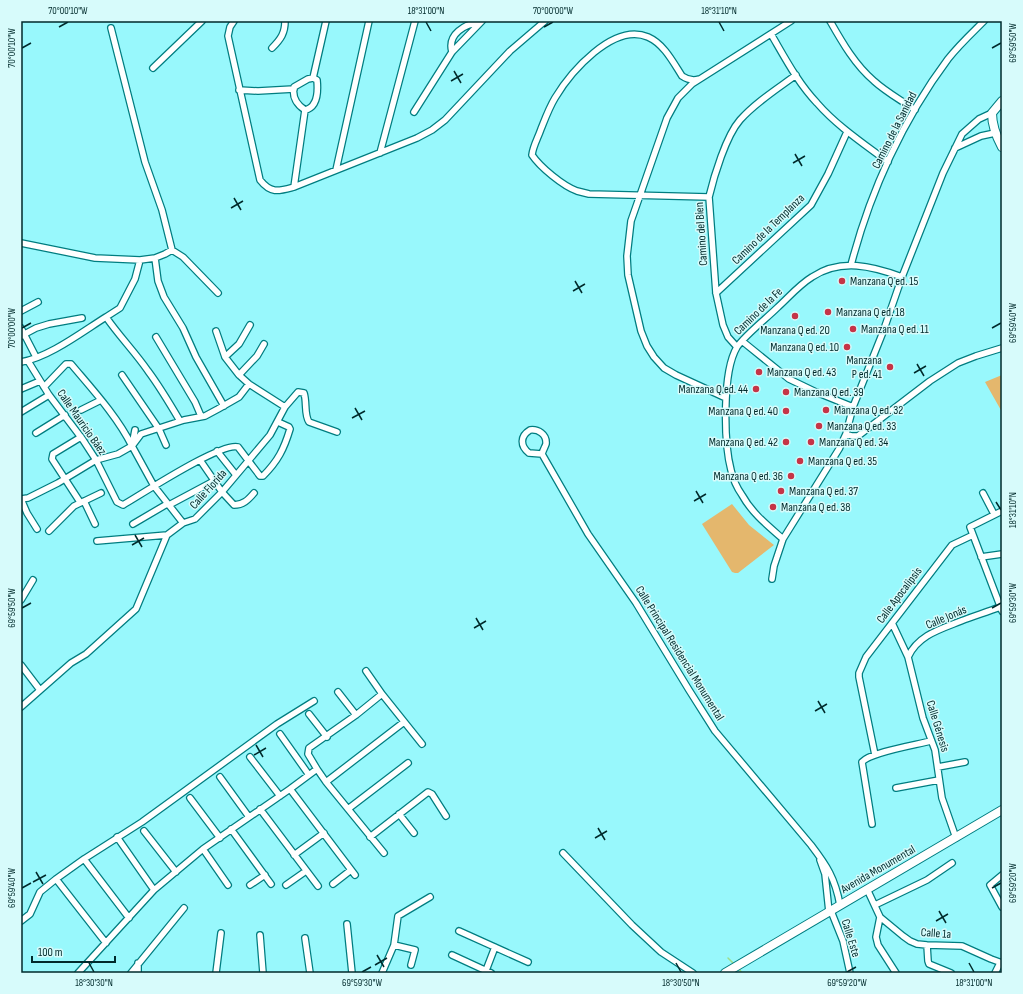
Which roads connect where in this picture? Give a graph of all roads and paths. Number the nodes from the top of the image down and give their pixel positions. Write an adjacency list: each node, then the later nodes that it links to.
1 (202, 21): 16 (street)
2 (234, 21): 21 (street)
3 (285, 21): 14 (street)
4 (326, 21): 19 (street)
5 (369, 21): 33 (street)
6 (415, 21): 31 (street)
7 (544, 21): 31 (street)
8 (791, 21): 13 (street)
9 (830, 21): 24 (street)
10 (984, 21): 24 (street, Camino de la Sanidad)
11 (481, 22): 15 (street); 15 (street)
12 (111, 28): 38 (street)
13 (771, 34): 17 (street); 18 (street)
14 (272, 48)
15 (452, 52): 25 (street)
16 (153, 68)
17 (796, 75): 27 (street); 36 (street, Camino del Bien)
18 (703, 77): 35 (street); 35 (street)
19 (313, 78): 20 (street); 23 (street)
20 (294, 89): 21 (street); 23 (street)
21 (239, 90): 34 (street)
22 (1002, 102): 26 (main road)
23 (305, 110): 34 (street)
24 (915, 110): 32 (street, Camino de la Sanidad)
25 (414, 112)
26 (992, 113): 28 (main road); 30 (street)
27 (847, 132): 32 (street); 44 (street, Camino de la Templanza)
28 (995, 133): 29 (main road); 30 (street)
29 (1002, 147)
30 (955, 148): 42 (street)
31 (380, 153): 33 (street)
32 (888, 162): 41 (street, Camino de la Sanidad)
33 (336, 170): 34 (street)
34 (294, 187)
35 (640, 196): 36 (street); 69 (street)
36 (709, 197): 44 (street, Camino del Bien)
37 (21, 243): 40 (street)
38 (172, 250): 39 (street); 43 (street)
39 (155, 258): 40 (street); 71 (street)
40 (140, 260): 47 (street)
41 (851, 265): 42 (street, Camino de la Fe); 54 (street, Camino de la Fe)
42 (902, 277): 73 (street)
43 (218, 293)
44 (716, 293): 56 (street, Camino del Bien)
45 (38, 302): 46 (street)
46 (21, 310)
47 (106, 317): 58 (street); 78 (street)
48 (82, 318): 52 (street)
49 (250, 325): 59 (street)
50 (21, 328): 52 (street)
51 (216, 330): 59 (street)
52 (23, 336): 58 (street)
53 (156, 337): 77 (street)
54 (742, 341): 56 (street, Camino de la Fe); 73 (street)
55 (264, 344): 63 (street)
56 (737, 347): 69 (street, Camino de la Fe)
57 (1002, 348): 84 (street)
58 (36, 358): 60 (street)
59 (225, 358): 63 (street)
60 (28, 361): 61 (street); 64 (street, Calle Mauricio Báez)
61 (21, 362)
62 (122, 375): 80 (street)
63 (239, 375): 65 (street)
64 (40, 381): 66 (street, Calle Mauricio Báez); 67 (street)
65 (249, 384): 71 (street); 72 (street)
66 (44, 387): 68 (street, Calle Mauricio Báez); 70 (street)
67 (21, 389)
68 (49, 395): 75 (street); 76 (street, Calle Mauricio Báez)
69 (726, 398): 113 (street, Camino de la Fe)
70 (101, 400): 74 (street); 87 (street)
71 (224, 406): 77 (street)
72 (285, 407): 79 (street, Calle Florida); 82 (street, Calle Florida)
73 (854, 407): 84 (street)
74 (81, 410)
75 (21, 412)
76 (65, 415): 83 (street); 85 (street, Calle Mauricio Báez)
77 (201, 416): 78 (street)
78 (180, 421): 80 (street)
79 (278, 422): 92 (street, Calle Florida); 92 (street)
80 (160, 429): 86 (street); 87 (street)
81 (135, 430): 87 (street)
82 (337, 432)
83 (36, 433)
84 (846, 434): 113 (street)
85 (81, 437): 90 (street, Calle Mauricio Báez); 94 (street)
86 (166, 445)
87 (132, 446): 90 (street); 96 (street)
88 (217, 451): 91 (street); 92 (street); 93 (street)
89 (542, 454): 89 (street); 168 (street, Calle Principal Residencial Monumental)
90 (96, 460): 94 (street); 96 (street, Calle Mauricio Báez)
91 (200, 460): 95 (street); 96 (street)
92 (249, 461): 93 (street, Calle Florida)
93 (236, 475): 97 (street, Calle Florida)
94 (64, 479): 101 (street); 102 (street)
95 (214, 480): 97 (street); 103 (street)
96 (154, 486): 103 (street)
97 (222, 492): 99 (street); 106 (street, Calle Florida)
98 (101, 493): 102 (street)
99 (254, 493)
100 (983, 493): 105 (street)
101 (21, 499): 109 (street)
102 (82, 502): 107 (street); 110 (street)
103 (168, 504): 106 (street); 108 (street)
104 (1002, 511): 105 (street)
105 (994, 514): 112 (street)
106 (183, 523): 111 (street, Calle Florida)
107 (95, 524)
108 (133, 524)
109 (37, 529)
110 (49, 531)
111 (167, 535): 114 (street); 125 (street)
112 (974, 535): 116 (street); 121 (street, Calle Apocalipsis)
113 (783, 539): 117 (street)
114 (97, 541)
115 (1002, 554): 116 (street)
116 (981, 557): 120 (street)
117 (772, 579)
118 (33, 580): 119 (street)
119 (21, 600)
120 (1001, 609): 122 (street, Calle Jonás)
121 (892, 623): 122 (street, Calle Génesis); 137 (street, Calle Apocalipsis)
122 (908, 657): 135 (street, Calle Génesis)
123 (21, 665): 125 (street)
124 (366, 671): 127 (street)
125 (40, 690): 129 (street)
126 (338, 692): 131 (street)
127 (382, 694): 131 (street); 132 (street)
128 (314, 701): 162 (street)
129 (21, 707)
130 (309, 714): 134 (street)
131 (356, 716): 134 (street)
132 (404, 722): 136 (street); 146 (street)
133 (280, 734): 143 (street)
134 (327, 737): 142 (street)
135 (931, 741): 137 (street); 141 (street, Calle Génesis)
136 (422, 744)
137 (875, 755): 157 (street)
138 (250, 756): 149 (street)
139 (408, 762): 152 (street)
140 (965, 762): 141 (street)
141 (938, 767): 145 (street, Calle Génesis)
142 (316, 769): 143 (street); 146 (street)
143 (309, 775): 148 (street)
144 (220, 777): 156 (street)
145 (939, 780): 147 (street); 165 (street, Calle Génesis)
146 (326, 782): 152 (street)
147 (896, 788)
148 (290, 789): 149 (street); 160 (street)
149 (280, 796): 151 (street)
150 (190, 798): 164 (street)
151 (260, 809): 156 (street); 170 (street)
152 (348, 809): 163 (street)
153 (1002, 810): 165 (main road, Avenida Monumental)
154 (399, 814): 155 (street); 161 (street); 163 (street)
155 (446, 816)
156 (249, 817): 158 (street)
157 (872, 824)
158 (231, 829): 164 (street); 175 (street)
159 (144, 831): 174 (street)
160 (324, 833): 170 (street); 179 (street)
161 (414, 833)
162 (118, 837): 171 (street); 187 (street)
163 (370, 837): 169 (street)
164 (220, 838): 166 (street)
165 (956, 838): 186 (main road, Avenida Monumental)
166 (203, 849): 174 (street); 180 (street)
167 (563, 852): 221 (street)
168 (817, 852): 184 (street, Calle Principal Residencial Monumental); 185 (street, Calle Principal Residencial Monumental)
169 (384, 853)
170 (294, 855): 173 (street)
171 (84, 859): 177 (street); 195 (street)
172 (952, 863): 189 (street)
173 (306, 871): 182 (street); 183 (street)
174 (176, 872): 187 (street)
175 (265, 875): 178 (street); 181 (street)
176 (1002, 875): 191 (street)
177 (56, 879): 196 (street); 202 (street)
178 (271, 884)
179 (333, 884)
180 (228, 885)
181 (250, 885)
182 (286, 885)
183 (318, 886)
184 (836, 886): 185 (street); 190 (street, Calle Principal Residencial Monumental)
185 (827, 887): 193 (street, Calle Principal Residencial Monumental)
186 (867, 889): 189 (street, Calle 1a); 190 (main road, Avenida Monumental)
187 (154, 890): 195 (street)
188 (430, 897): 203 (street)
189 (875, 904): 194 (street, Calle 1a)
190 (840, 905): 193 (main road, Avenida Monumental)
191 (1002, 907)
192 (184, 908): 208 (street)
193 (830, 912): 212 (street, Calle Este); 222 (main road, Avenida Monumental)
194 (880, 917): 204 (street, Calle 1a); 223 (street)
195 (129, 918): 202 (street)
196 (21, 920)
197 (347, 924): 219 (street)
198 (459, 931): 205 (street)
199 (221, 933): 216 (street)
200 (260, 935): 217 (street)
201 (305, 938): 218 (street)
202 (106, 943): 213 (street)
203 (394, 945): 210 (street); 220 (street)
204 (927, 945): 209 (street, Calle 1a); 224 (street)
205 (495, 947): 207 (street); 211 (street)
206 (452, 955): 211 (street)
207 (528, 962)
208 (138, 963): 214 (street); 215 (street)
209 (1001, 963): 225 (street)
210 (411, 965)
211 (488, 972)
212 (850, 972)
213 (78, 973)
214 (131, 973)
215 (138, 973)
216 (216, 973)
217 (262, 973)
218 (310, 973)
219 (352, 973)
220 (382, 973)
221 (693, 973)
222 (725, 973)
223 (896, 973)
224 (951, 973)
225 (995, 973)

